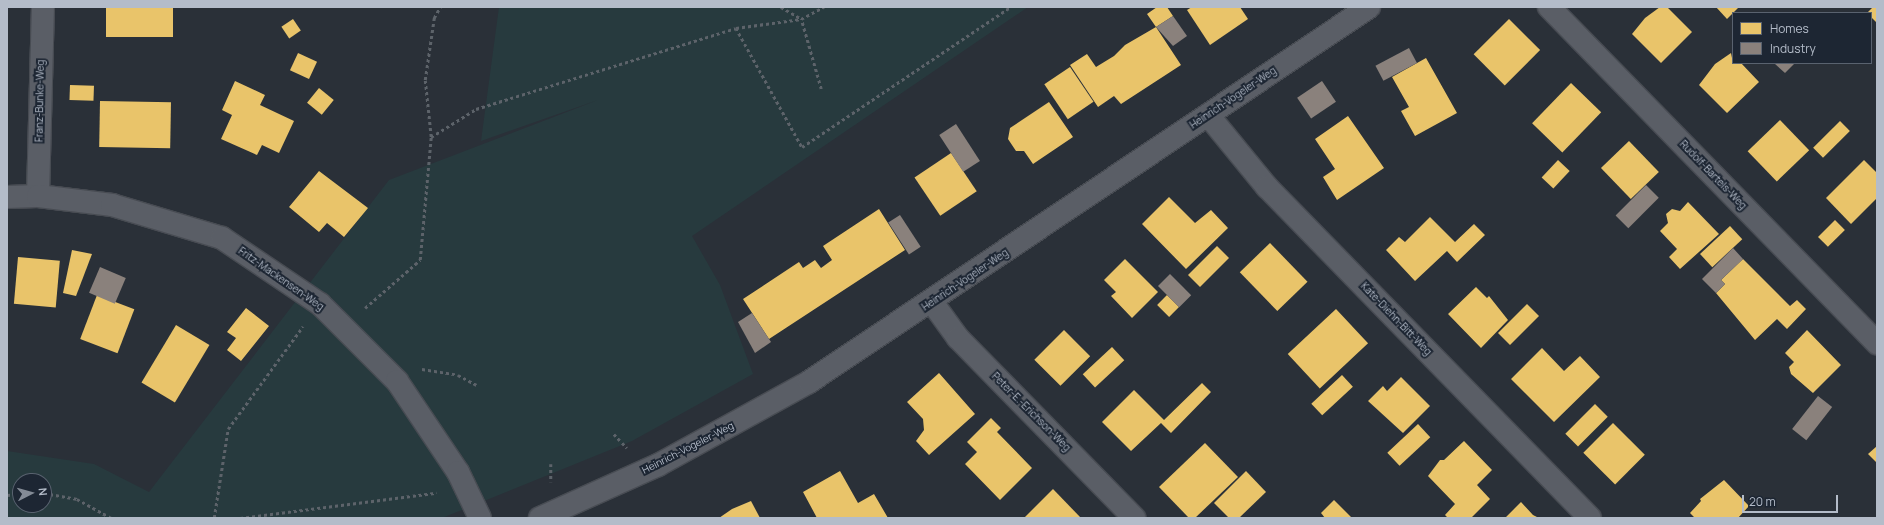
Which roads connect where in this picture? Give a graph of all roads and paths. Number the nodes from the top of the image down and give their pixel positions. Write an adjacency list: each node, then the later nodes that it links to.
1 (43, 7): 17 (street, Franz-Bunke-Weg)
2 (440, 7): 16 (path)
3 (472, 7): 4 (path)
4 (492, 7)
5 (601, 7): 6 (path)
6 (625, 7)
7 (781, 7): 12 (path)
8 (824, 7): 12 (path)
9 (1010, 7): 13 (path)
10 (1369, 7): 15 (street, Heinrich-Vogeler-Weg)
11 (1549, 7): 22 (street, Rudolf-Bartels-Weg)
12 (801, 19): 13 (path); 14 (path)
13 (736, 28): 16 (path)
14 (821, 89)
15 (1208, 115): 19 (street, Heinrich-Vogeler-Weg); 37 (street, Kate-Diehn-Bitt-Weg)
16 (430, 137): 21 (path)
17 (38, 196): 18 (street, Fritz-Mackensen-Weg); 20 (street, Fritz-Mackensen-Weg)
18 (7, 197)
19 (932, 302): 35 (street, Heinrich-Vogeler-Weg); 36 (street, Peter-E.-Erichson-Weg)
20 (320, 304): 21 (street, Fritz-Mackensen-Weg); 32 (path)
21 (343, 327): 34 (street, Fritz-Mackensen-Weg)
22 (1877, 343)
23 (414, 370): 24 (path)
24 (477, 385)
25 (614, 434): 26 (path)
26 (627, 449)
27 (551, 464): 28 (path)
28 (551, 482)
29 (441, 492): 33 (path)
30 (52, 494): 31 (path)
31 (111, 518)
32 (214, 518)
33 (240, 518)
34 (480, 518)
35 (540, 518)
36 (1134, 518)
37 (1590, 518)

